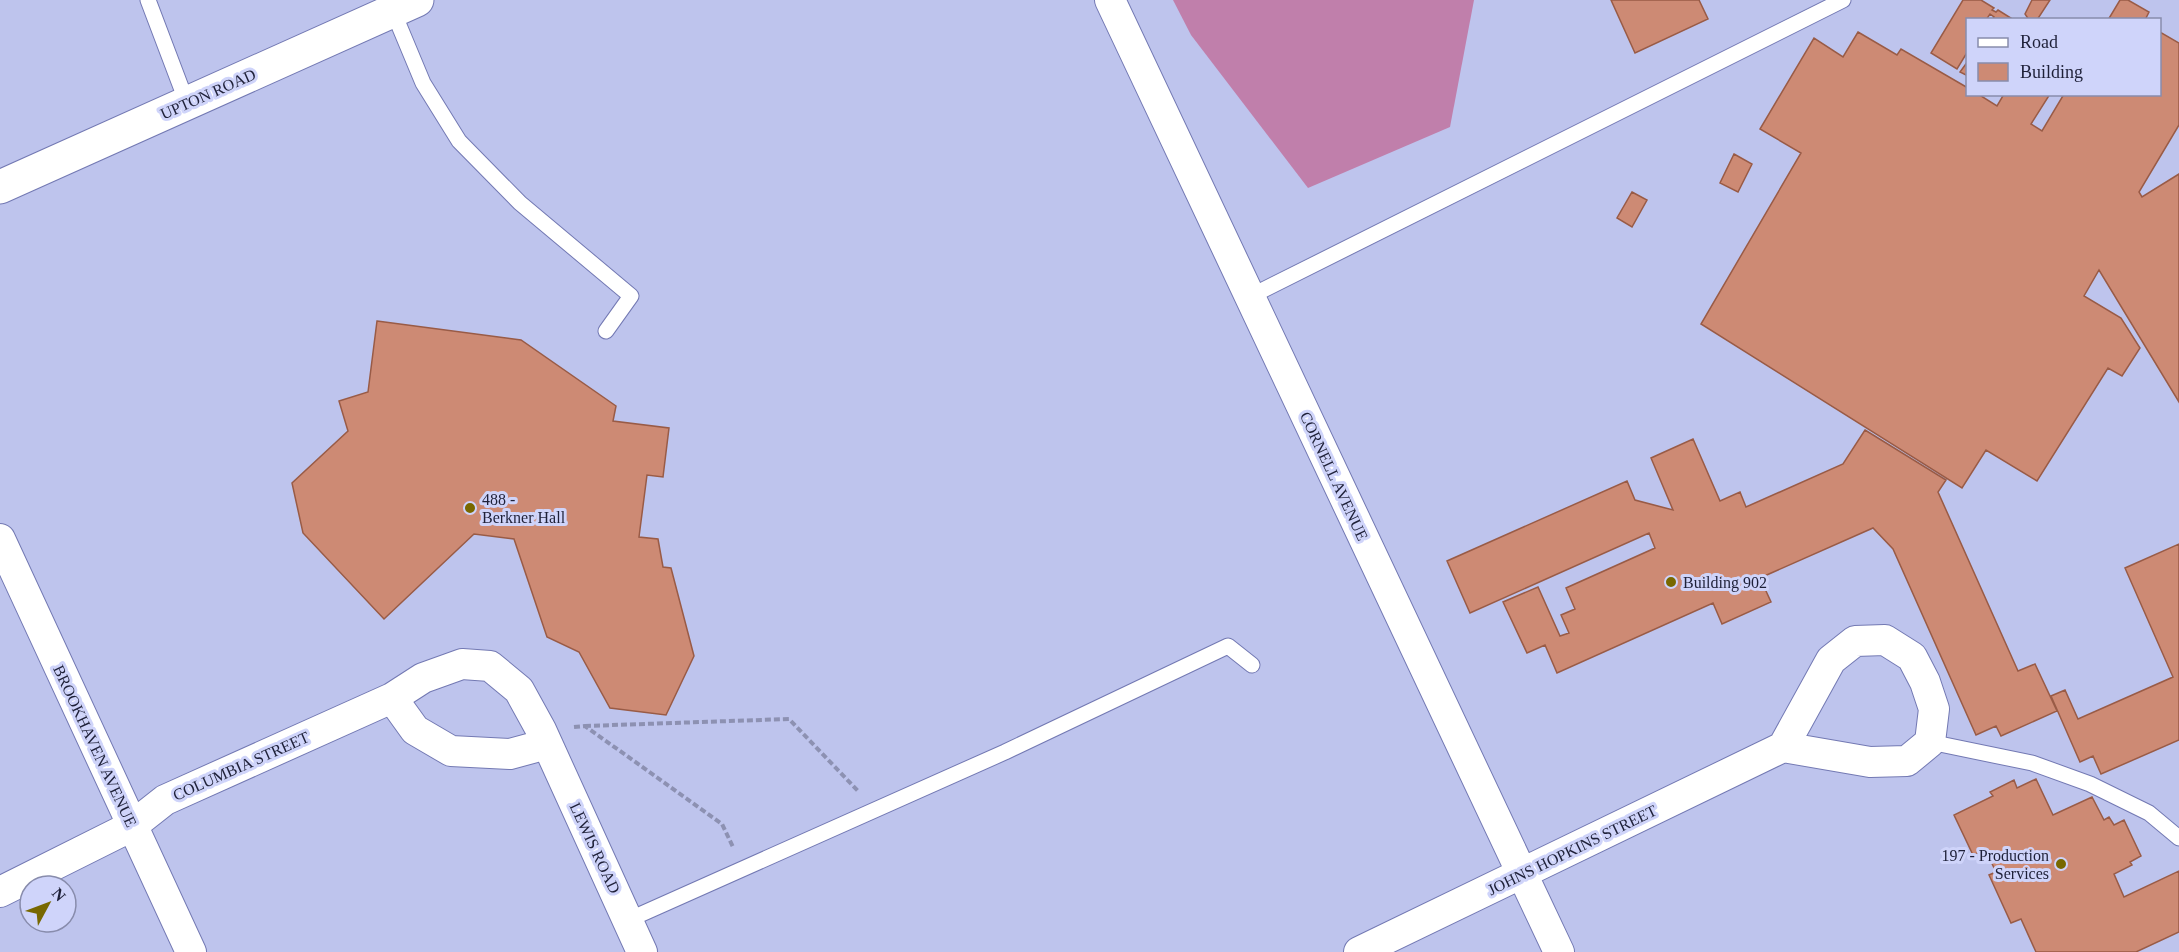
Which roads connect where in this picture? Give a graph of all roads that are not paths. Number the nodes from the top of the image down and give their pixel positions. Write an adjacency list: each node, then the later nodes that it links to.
1 (148, 0): 5 (lane)
2 (1110, 0): 7 (street, CORNELL AVENUE)
3 (1843, 0): 7 (lane)
4 (405, 6): 5 (street, UPTON ROAD); 8 (lane)
5 (187, 103): 6 (street, UPTON ROAD)
6 (0, 187)
7 (1249, 297): 18 (street, CORNELL AVENUE)
8 (606, 331)
9 (0, 539): 16 (street, BROOKHAVEN AVENUE)
10 (1252, 665): 20 (lane)
11 (490, 666): 12 (street, COLUMBIA STREET); 13 (street, LEWIS ROAD)
12 (392, 698): 13 (street); 16 (street, COLUMBIA STREET)
13 (544, 737): 20 (street, LEWIS ROAD)
14 (1930, 742): 15 (street); 15 (street); 17 (lane)
15 (1783, 747): 18 (street, JOHNS HOPKINS STREET)
16 (132, 826): 19 (street, COLUMBIA STREET); 21 (street, BROOKHAVEN AVENUE)
17 (2179, 838)
18 (1522, 874): 23 (street, JOHNS HOPKINS STREET); 24 (street, CORNELL AVENUE)
19 (0, 892)
20 (628, 920): 22 (street, LEWIS ROAD)
21 (191, 952)
22 (642, 952)
23 (1359, 952)
24 (1560, 952)

